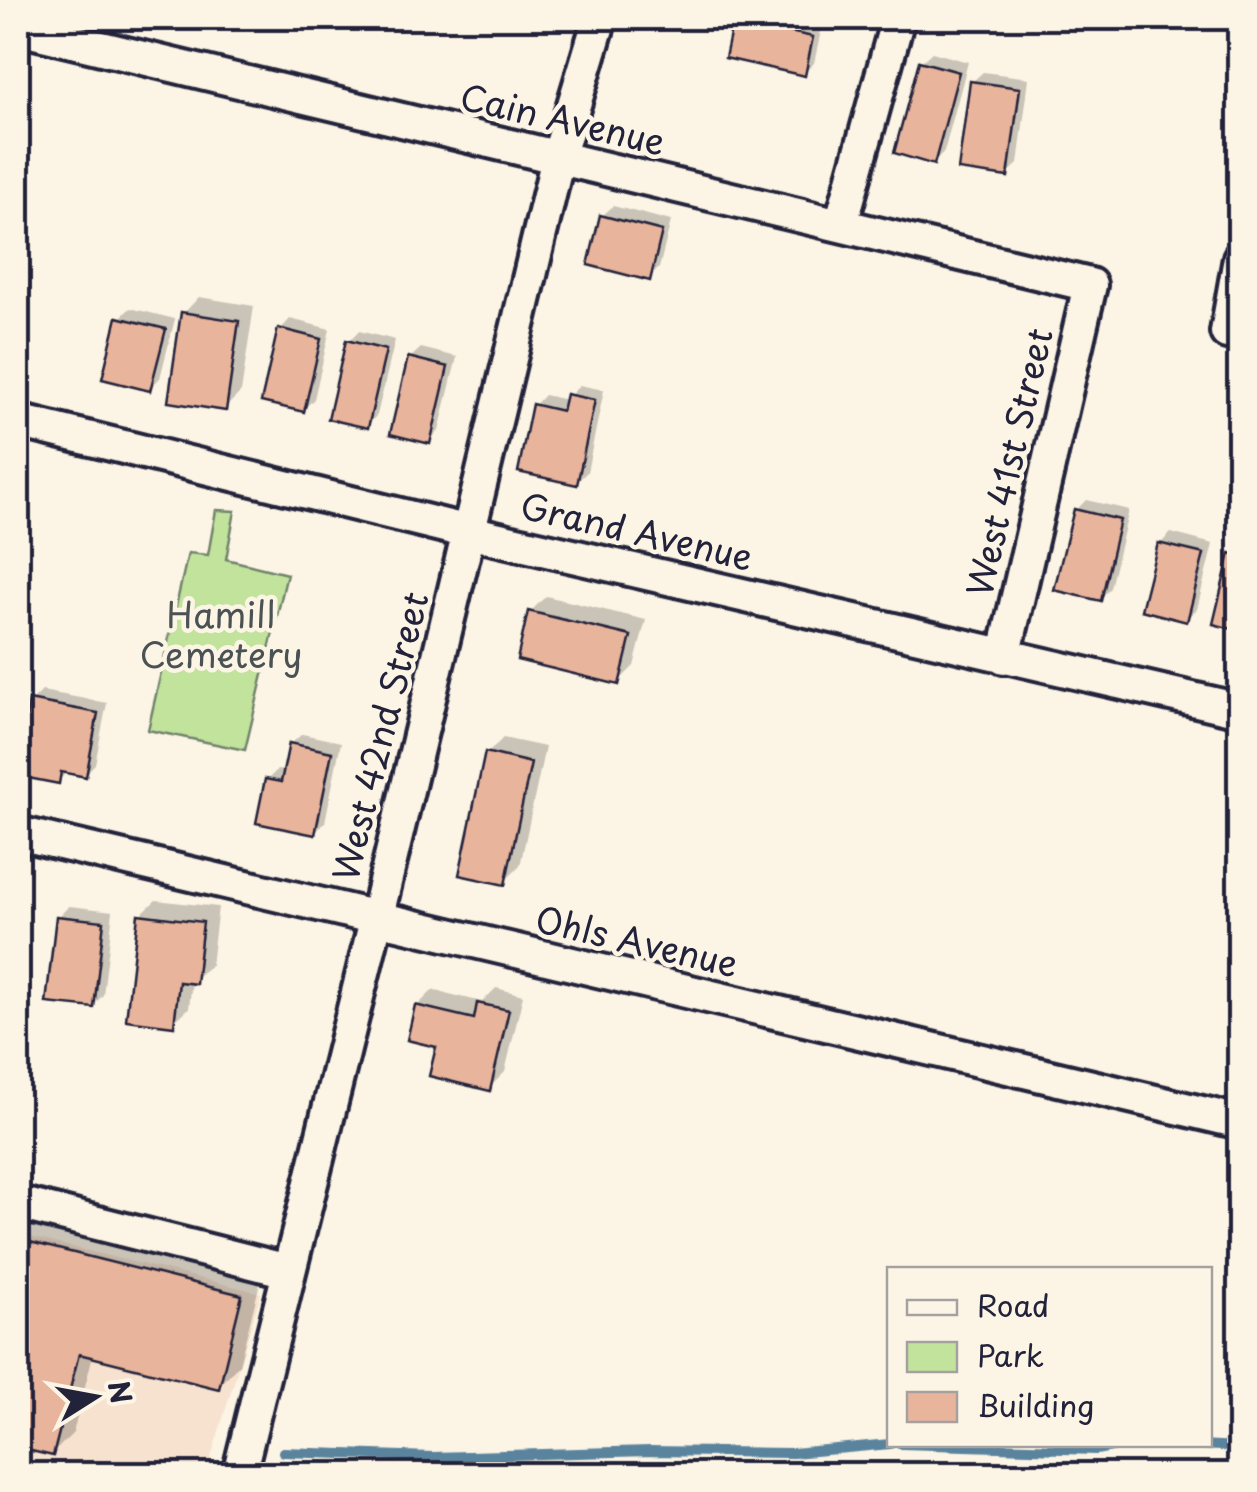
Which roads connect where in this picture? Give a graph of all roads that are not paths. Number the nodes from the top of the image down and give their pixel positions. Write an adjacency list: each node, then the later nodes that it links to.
1 (600, 18): 4 (street, West 42nd Street)
2 (898, 18): 5 (street)
3 (18, 28): 4 (street, Cain Avenue)
4 (558, 158): 5 (street, Cain Avenue); 10 (street, West 42nd Street)
5 (841, 224): 7 (street, Cain Avenue)
6 (1240, 258): 8 (street)
7 (1090, 285): 11 (street, West 41st Street)
8 (1227, 332)
9 (18, 421): 10 (street, Grand Avenue)
10 (470, 532): 11 (street, Grand Avenue); 14 (street, West 42nd Street)
11 (1004, 656): 12 (street, Grand Avenue)
12 (1240, 710)
13 (18, 833): 14 (street, Ohls Avenue)
14 (376, 920): 15 (street, Ohls Avenue); 17 (street, West 42nd Street)
15 (1240, 1122)
16 (18, 1204): 17 (street)
17 (288, 1272): 18 (street, West 42nd Street)
18 (239, 1474)

